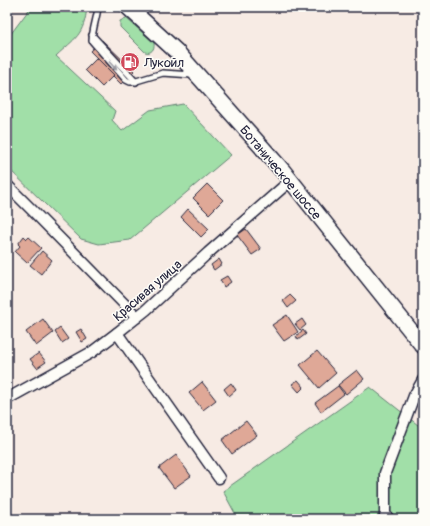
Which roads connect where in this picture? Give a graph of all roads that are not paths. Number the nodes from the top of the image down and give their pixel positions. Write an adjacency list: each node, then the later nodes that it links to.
1 (98, 7): 3 (lane, one-way to 3)
2 (128, 7): 3 (street, Ботаническое шоссе)
3 (198, 75): 4 (street, Ботаническое шоссе)
4 (290, 181): 6 (street, Красивая улица); 8 (street, Ботаническое шоссе)
5 (7, 186): 6 (street)
6 (137, 317): 7 (street, Красивая улица)
7 (117, 333): 10 (street, Красивая улица); 11 (street)
8 (423, 346)
9 (423, 380): 12 (street)
10 (7, 399)
11 (219, 478)
12 (388, 519)

